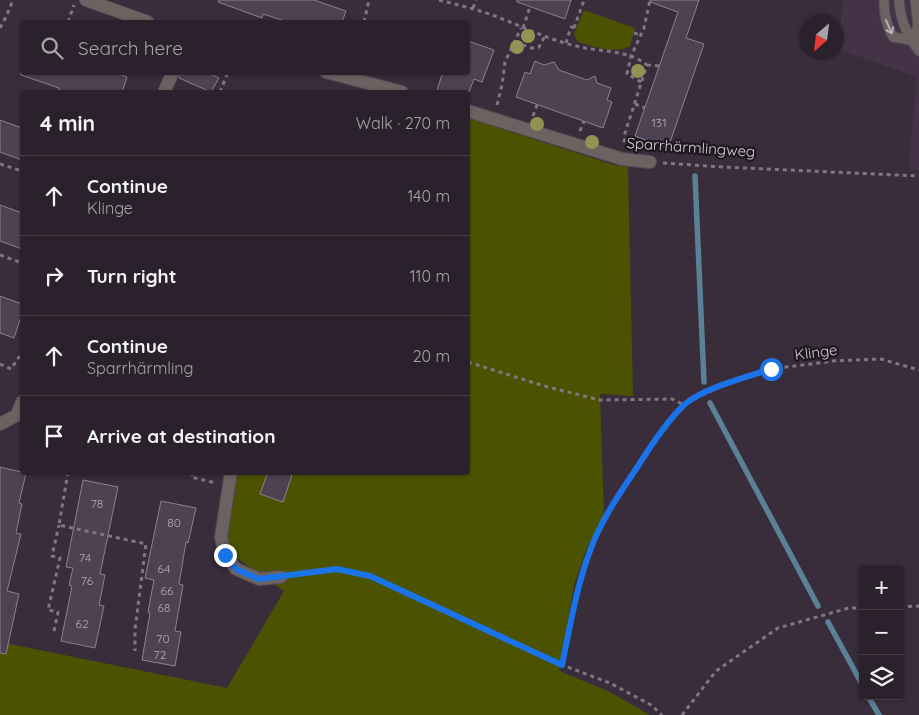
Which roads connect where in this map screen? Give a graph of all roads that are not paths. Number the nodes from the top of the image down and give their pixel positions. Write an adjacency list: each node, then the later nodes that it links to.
1 (86, 0): 5 (street)
2 (884, 0): 6 (lane, one-way to 6)
3 (899, 0): 6 (lane)
4 (915, 0): 6 (lane)
5 (142, 20)
6 (915, 40): 7 (lane)
7 (919, 51)
8 (172, 75): 10 (street)
9 (335, 75): 11 (street)
10 (165, 90)
11 (382, 90)
12 (470, 112): 13 (street, Sparrhärmlingweg)
13 (650, 162)
14 (20, 416): 15 (street)
15 (0, 424)
16 (230, 475): 17 (street)
17 (281, 577)

